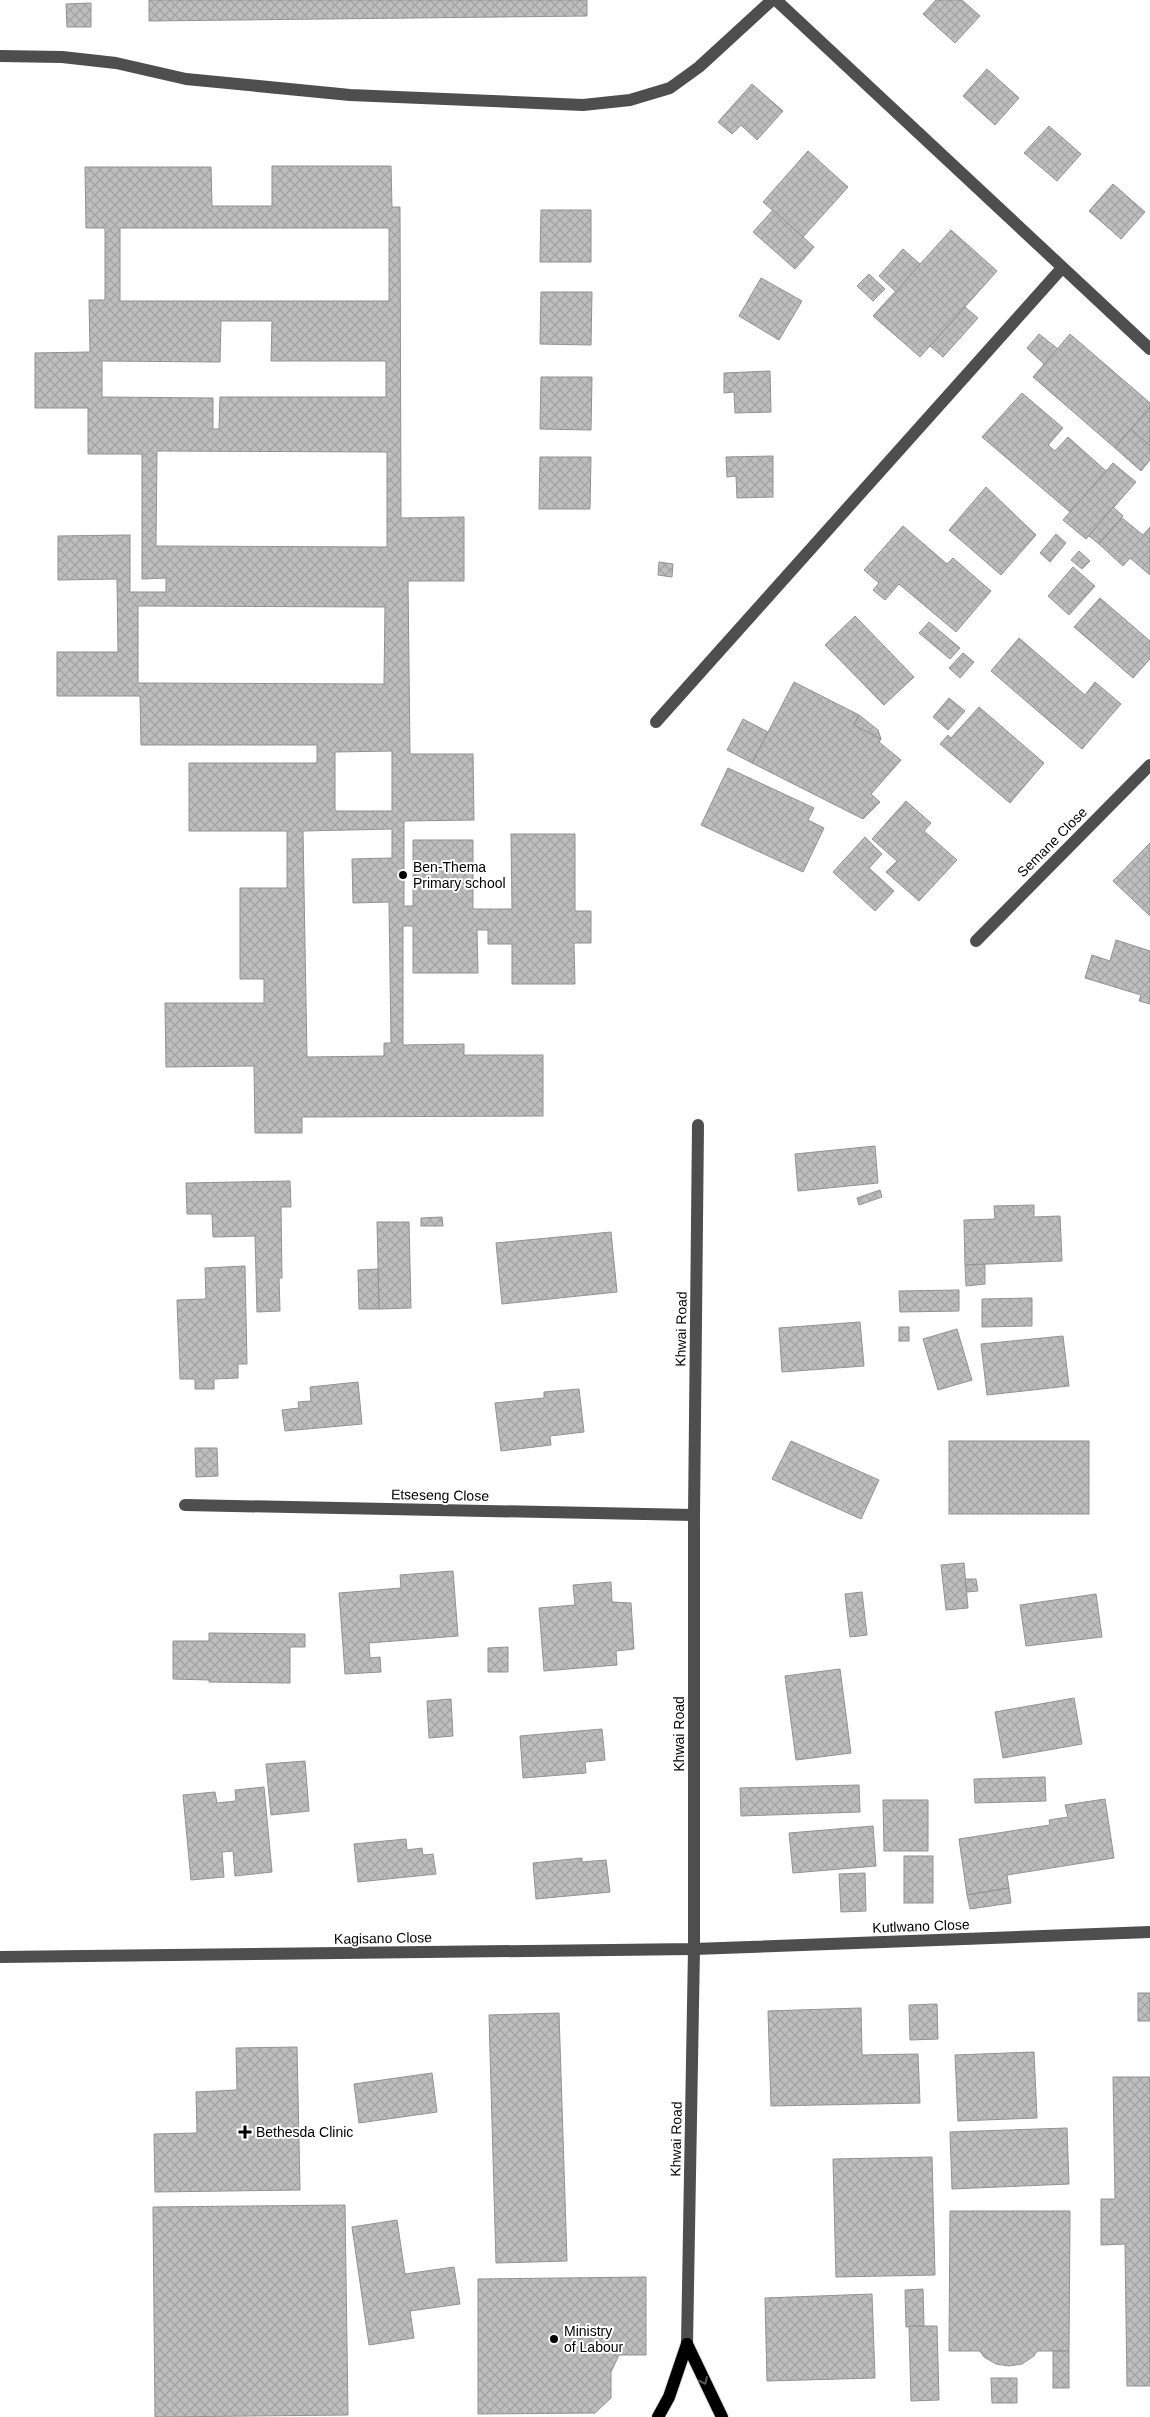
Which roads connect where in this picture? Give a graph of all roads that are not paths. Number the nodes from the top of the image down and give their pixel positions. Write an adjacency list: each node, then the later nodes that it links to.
1 (772, 0): 3 (street)
2 (776, 0): 4 (street)
3 (0, 56)
4 (1062, 268): 5 (street); 6 (street)
5 (1150, 349)
6 (656, 722)
7 (1150, 765): 8 (street, Semane Close)
8 (976, 941)
9 (698, 1125): 11 (street, Khwai Road)
10 (184, 1505): 11 (street, Etseseng Close)
11 (694, 1515): 13 (street, Khwai Road)
12 (1150, 1932): 13 (street, Kutlwano Close)
13 (694, 1949): 14 (street, Kagisano Close); 15 (street, Khwai Road)
14 (0, 1957)
15 (687, 2344): 16 (main road); 17 (main road, one-way to 17)
16 (658, 2417)
17 (722, 2417)

